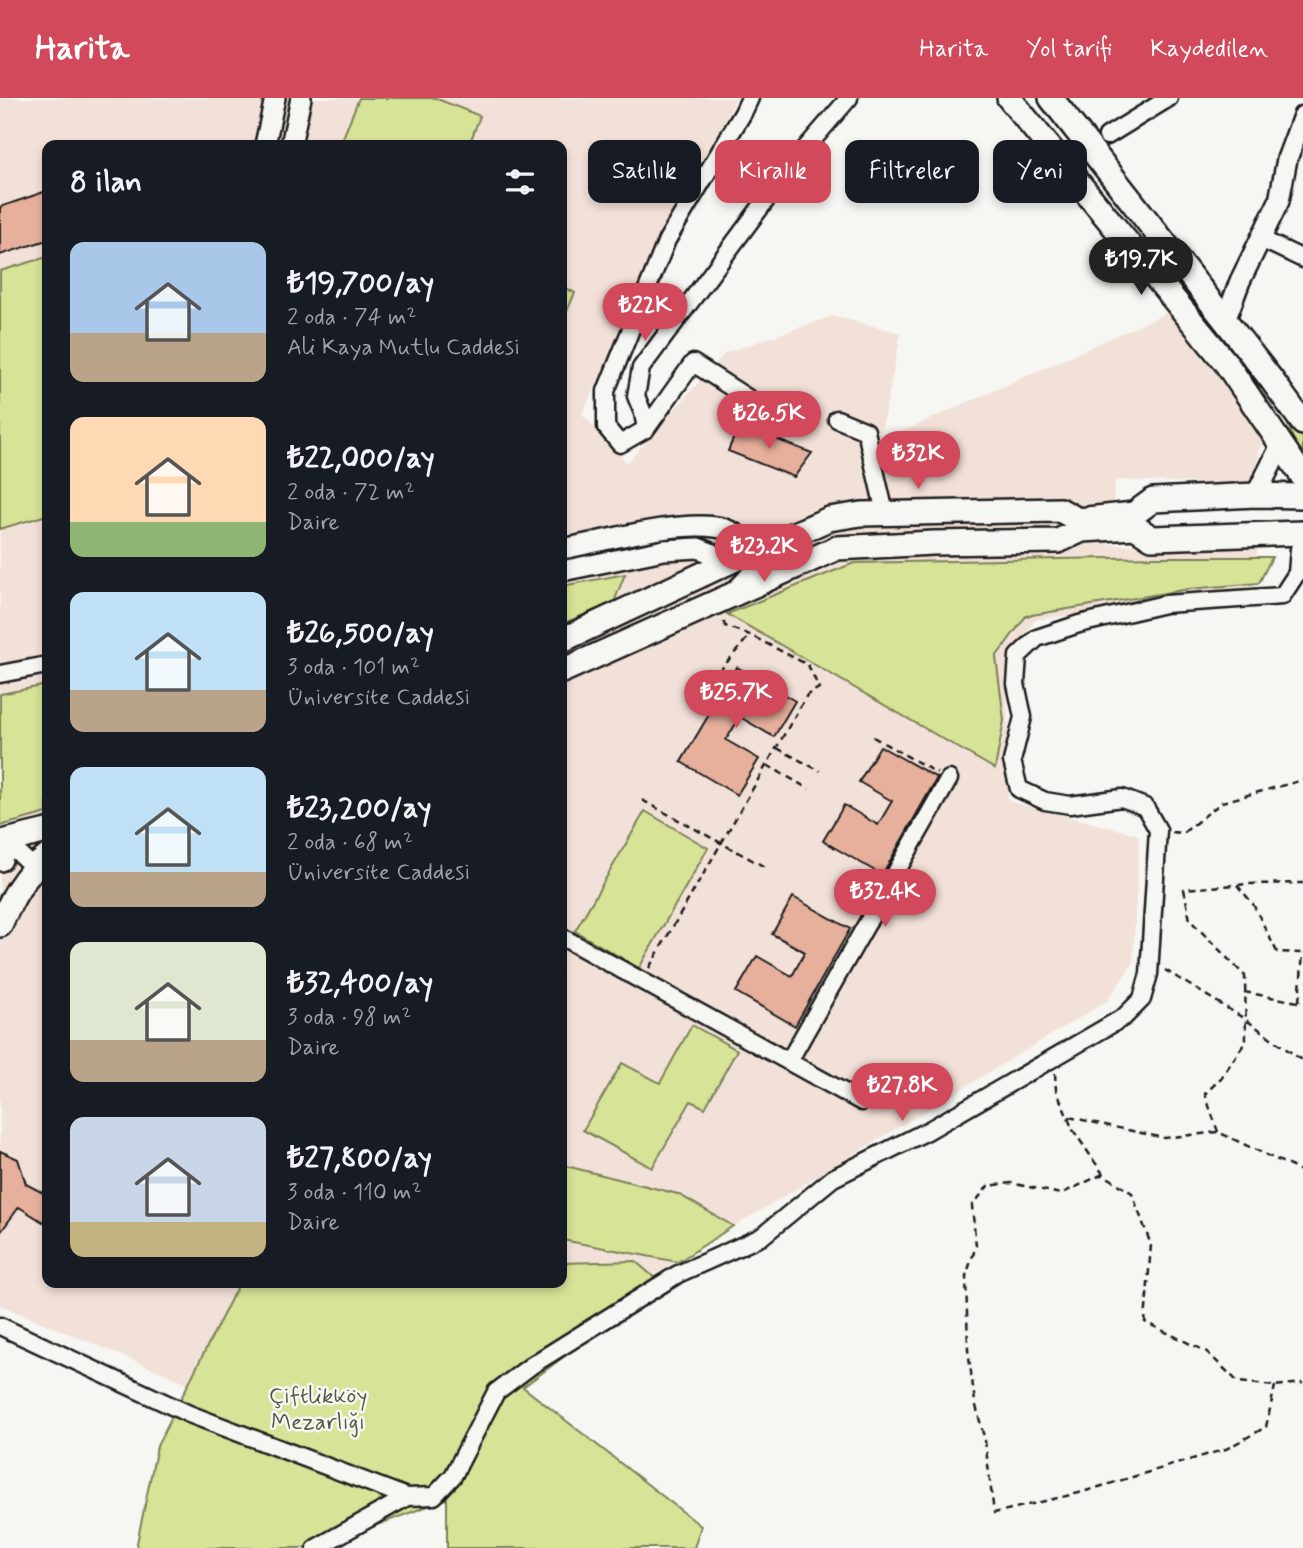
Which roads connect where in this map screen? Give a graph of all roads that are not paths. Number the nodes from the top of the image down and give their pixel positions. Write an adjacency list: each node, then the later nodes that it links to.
1 (275, 98): 10 (street)
2 (301, 98): 11 (street)
3 (750, 98): 20 (street)
4 (849, 98): 20 (street)
5 (1009, 98): 21 (main road)
6 (1051, 98): 15 (main road)
7 (1169, 98): 9 (street)
8 (1303, 116): 12 (street)
9 (1107, 136)
10 (266, 140)
11 (292, 140)
12 (1261, 240): 13 (street); 14 (street)
13 (1303, 259)
14 (1240, 281): 15 (street); 16 (street)
15 (1207, 298): 16 (main road)
16 (1225, 321): 19 (main road)
17 (754, 402): 20 (street)
18 (837, 419): 25 (street)
19 (1303, 423)
20 (646, 429)
21 (1281, 445): 22 (main road); 23 (street)
22 (1303, 477)
23 (1256, 495): 24 (main road); 25 (main road)
24 (1303, 498): 26 (main road)
25 (885, 513): 30 (main road)
26 (1303, 516)
27 (1303, 533): 33 (main road)
28 (1303, 545): 34 (street)
29 (567, 548): 30 (street)
30 (755, 560): 31 (main road); 33 (street); 35 (street)
31 (731, 561): 32 (street); 36 (main road)
32 (567, 570)
33 (783, 571): 35 (main road)
34 (1300, 578): 49 (street)
35 (722, 599): 38 (main road)
36 (567, 638)
37 (42, 666): 39 (street)
38 (567, 673)
39 (0, 674)
40 (949, 779): 46 (street)
41 (42, 833): 42 (main road)
42 (2, 847): 43 (street)
43 (40, 862): 44 (main road)
44 (0, 925)
45 (567, 940): 46 (street)
46 (789, 1061): 47 (street)
47 (862, 1101)
48 (0, 1326): 49 (street)
49 (407, 1497): 50 (street)
50 (316, 1548)

